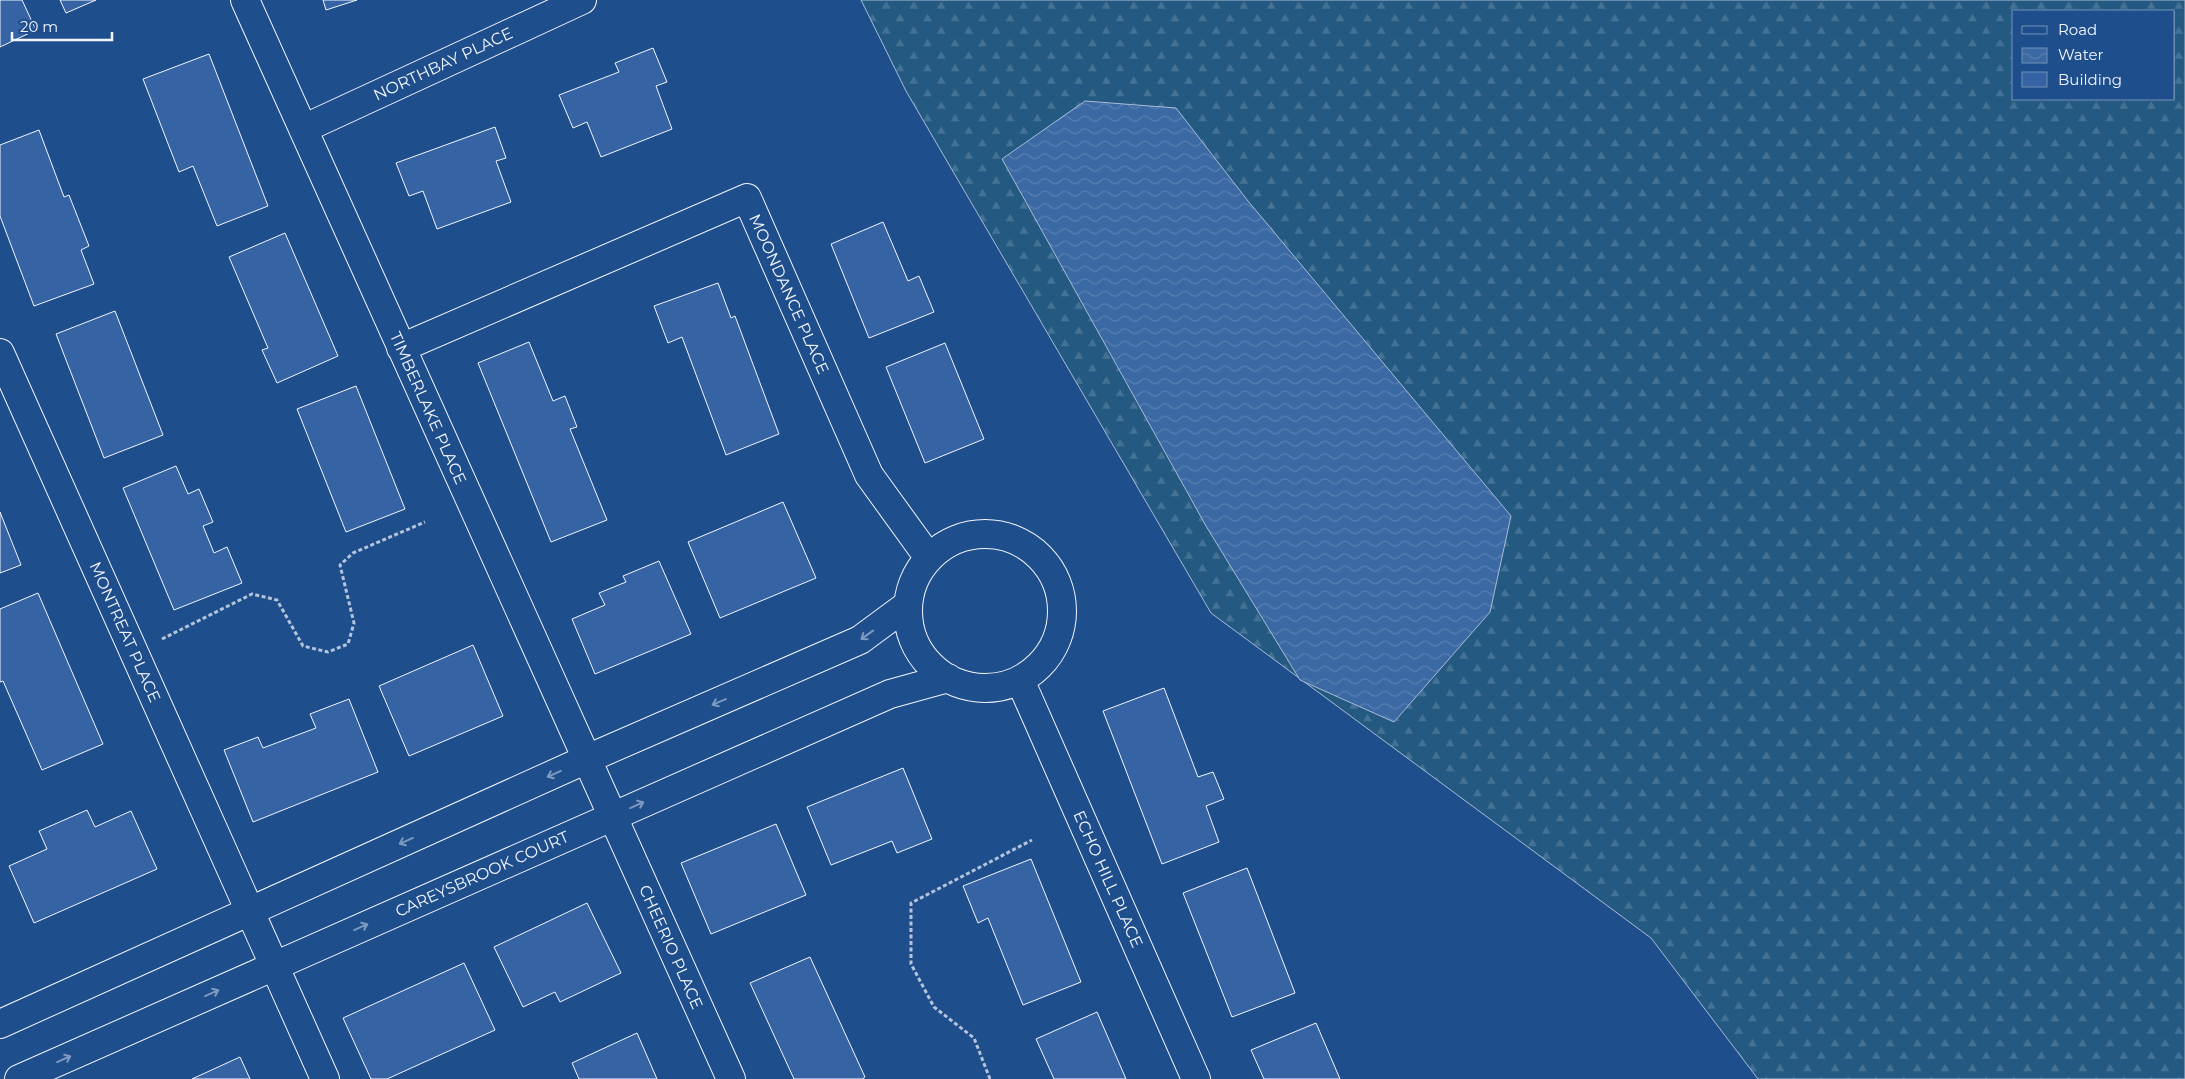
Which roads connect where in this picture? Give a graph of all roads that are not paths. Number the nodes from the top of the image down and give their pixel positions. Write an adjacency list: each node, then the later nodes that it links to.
1 (245, 0): 3 (street, TIMBERLAKE PLACE)
2 (582, 0): 3 (street, NORTHBAY PLACE)
3 (303, 129): 4 (street, TIMBERLAKE PLACE)
4 (401, 348): 6 (street, MOONDANCE PLACE); 10 (street, TIMBERLAKE PLACE)
5 (0, 353): 12 (street, MONTREAT PLACE)
6 (929, 558): 7 (street); 9 (street)
7 (906, 606): 8 (street); 10 (street, one-way to 10)
8 (948, 678): 9 (street); 11 (street, CAREYSBROOK COURT, one-way to 8)
9 (1020, 680): 18 (street, ECHO HILL PLACE)
10 (587, 759): 11 (street, TIMBERLAKE PLACE); 12 (street, one-way to 12)
11 (612, 816): 13 (street, CAREYSBROOK COURT, one-way to 11); 17 (street, CHEERIO PLACE)
12 (250, 911): 13 (street, MONTREAT PLACE); 14 (street)
13 (274, 966): 15 (street, CAREYSBROOK COURT, one-way to 13); 16 (street, MONTREAT PLACE)
14 (0, 1024)
15 (19, 1079)
16 (325, 1079)
17 (731, 1079)
18 (1196, 1079)

